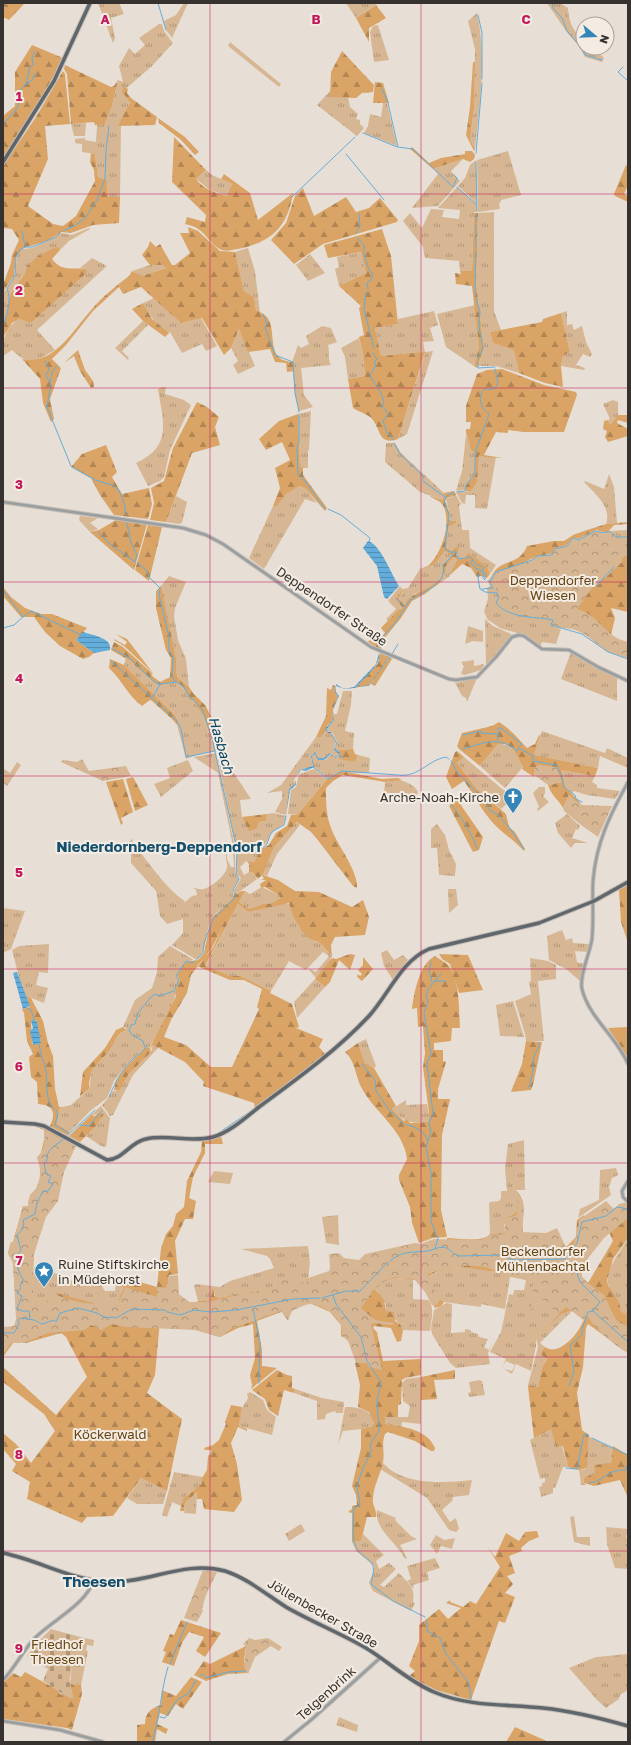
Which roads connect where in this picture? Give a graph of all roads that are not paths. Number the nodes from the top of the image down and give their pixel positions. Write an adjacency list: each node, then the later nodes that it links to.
1 (90, 3): 2 (main road)
2 (3, 162)
3 (3, 502): 4 (street, Deppendorfer Straße)
4 (628, 681)
5 (628, 782): 7 (street)
6 (628, 882): 7 (main road)
7 (594, 901): 8 (street); 9 (main road)
8 (628, 1064)
9 (3, 1122)
10 (628, 1181): 11 (street)
11 (628, 1202)
12 (3, 1553): 13 (main road, Jöllenbecker Straße)
13 (93, 1580): 14 (main road, Jöllenbecker Straße); 15 (street)
14 (380, 1658): 17 (main road, Jöllenbecker Straße); 19 (street, Telgenbrink)
15 (3, 1680)
16 (3, 1721): 18 (street)
17 (628, 1726)
18 (103, 1742)
19 (284, 1742)

